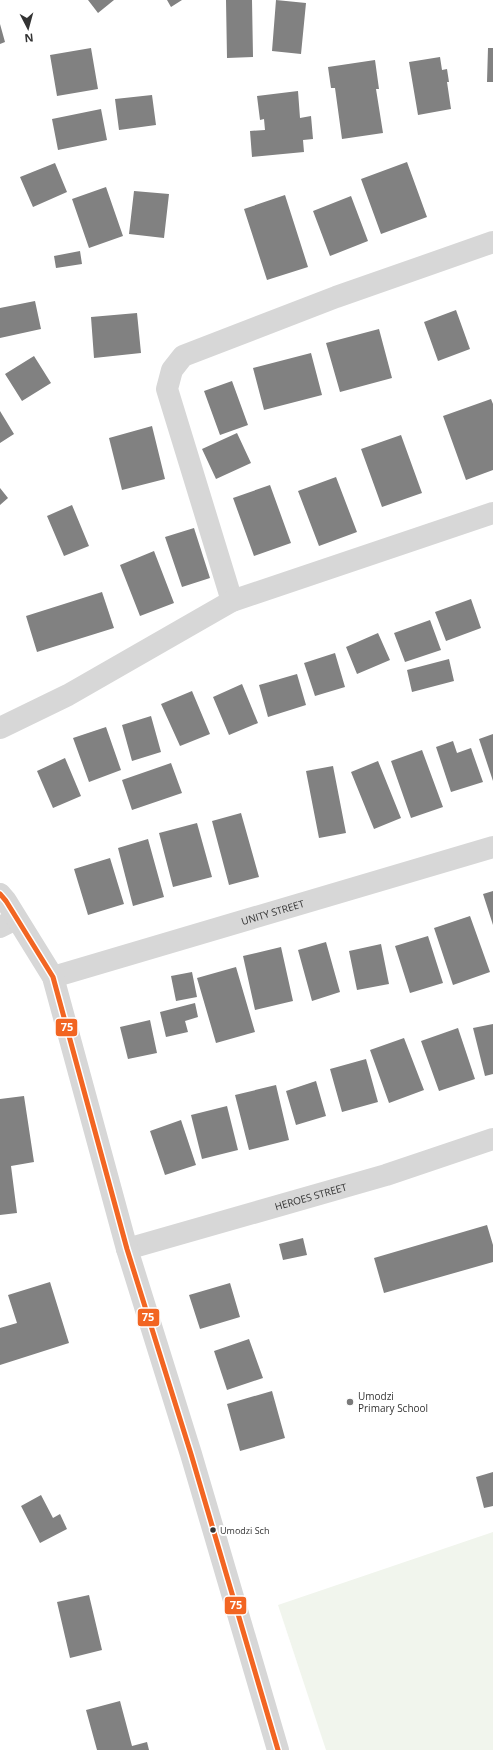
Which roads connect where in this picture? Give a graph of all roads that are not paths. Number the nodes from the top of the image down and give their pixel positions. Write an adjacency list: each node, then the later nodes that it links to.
1 (493, 242): 3 (street)
2 (493, 514): 3 (street)
3 (232, 601): 4 (street)
4 (0, 728)
5 (493, 847): 8 (street, UNITY STREET)
6 (0, 894): 7 (street)
7 (8, 923): 8 (street)
8 (53, 977): 10 (street)
9 (493, 1138): 10 (street, HEROES STREET)
10 (127, 1249): 11 (street)
11 (278, 1750)

